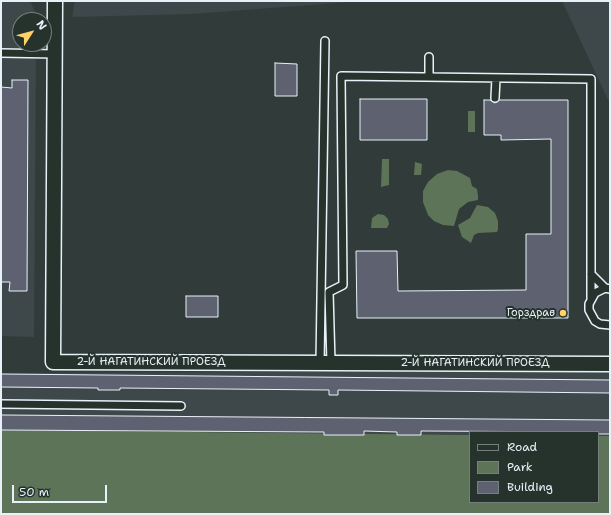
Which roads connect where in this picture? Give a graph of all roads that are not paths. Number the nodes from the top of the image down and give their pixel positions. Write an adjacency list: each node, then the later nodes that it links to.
1 (55, 1): 4 (street, 2-Й НАГАТИНСКИЙ ПРОЕЗД)
2 (325, 41): 13 (lane)
3 (1, 53): 4 (lane)
4 (56, 54): 13 (street, 2-Й НАГАТИНСКИЙ ПРОЕЗД)
5 (429, 57): 6 (lane)
6 (429, 77): 7 (lane); 13 (lane)
7 (496, 78): 8 (lane); 9 (lane)
8 (496, 98)
9 (591, 274): 10 (lane); 11 (lane)
10 (607, 288): 11 (lane)
11 (591, 298): 12 (lane)
12 (610, 325)
13 (326, 363): 14 (street, 2-Й НАГАТИНСКИЙ ПРОЕЗД)
14 (610, 364)
15 (1, 404): 16 (lane)
16 (181, 406)

